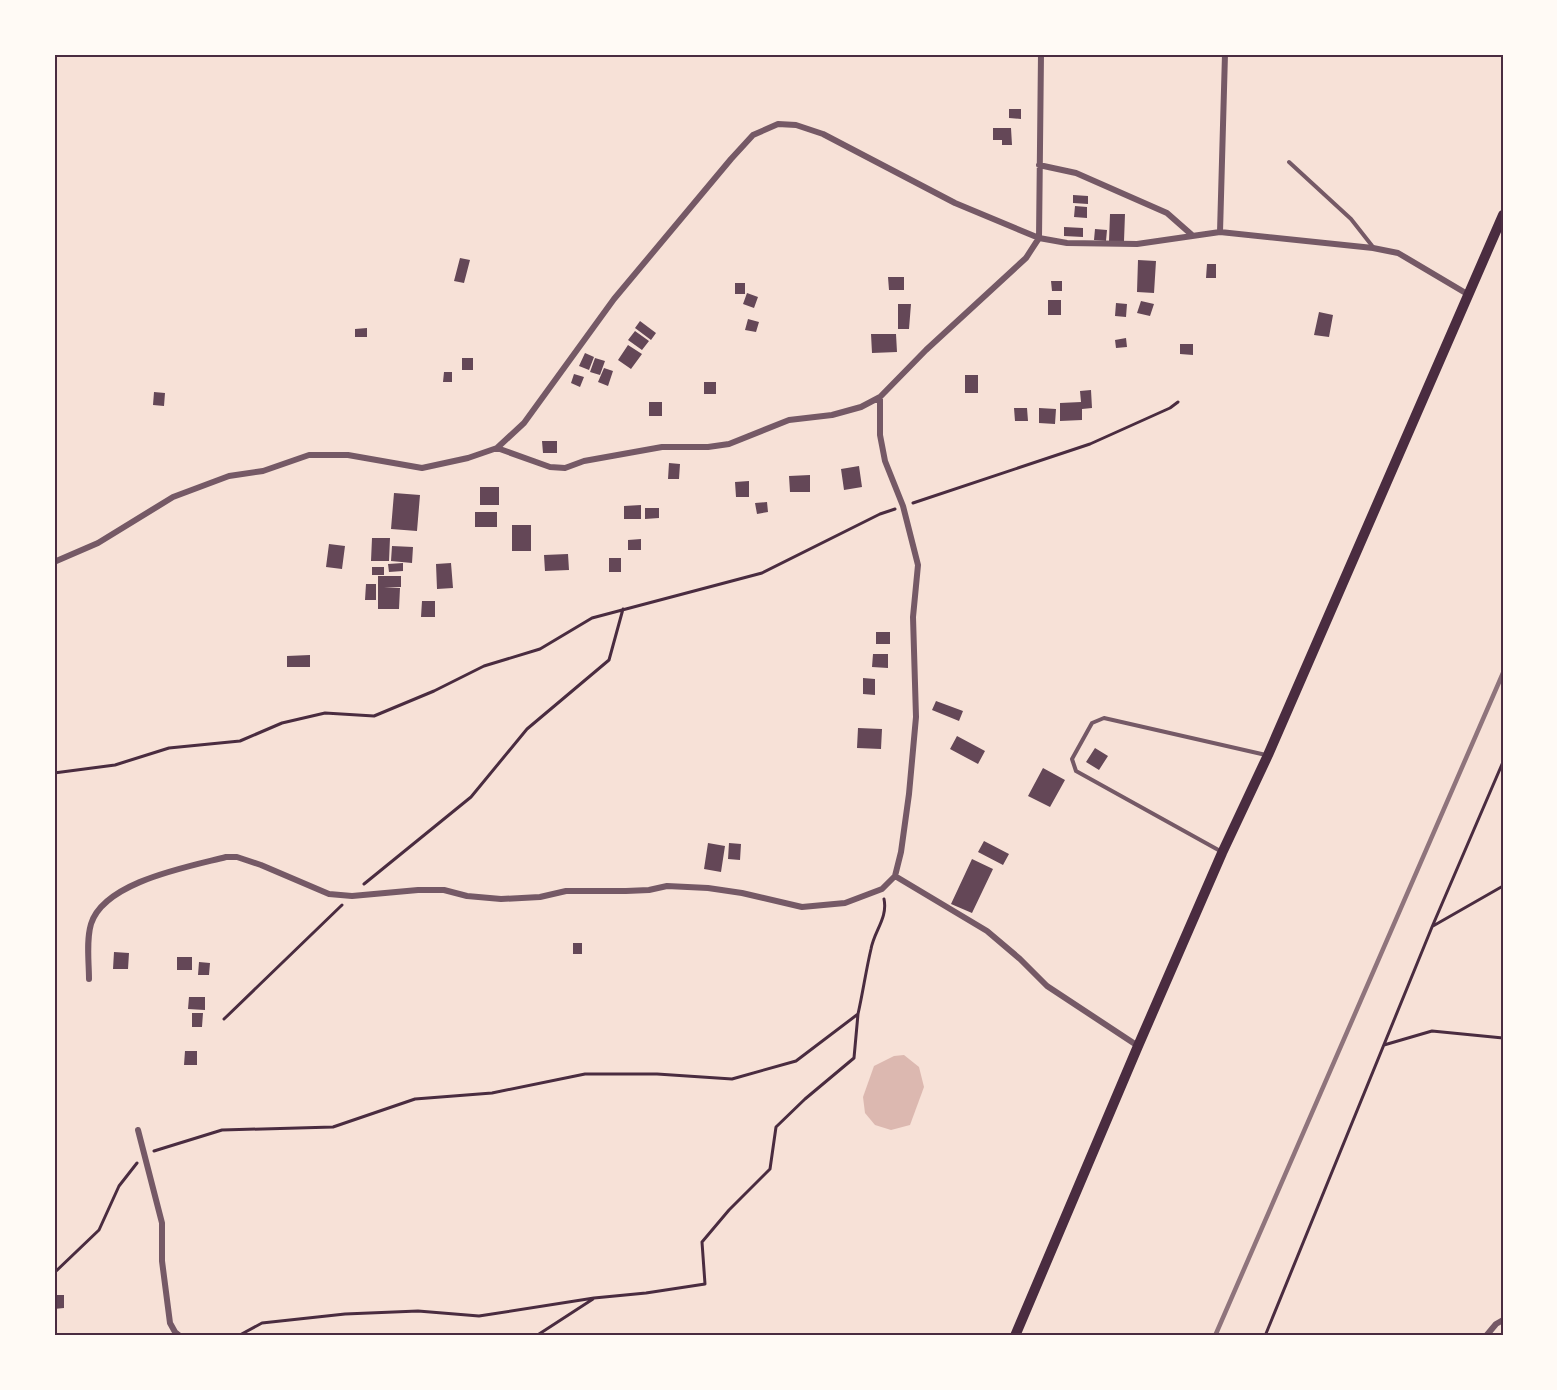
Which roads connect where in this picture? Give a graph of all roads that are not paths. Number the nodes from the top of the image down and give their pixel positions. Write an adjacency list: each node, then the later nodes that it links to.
1 (1041, 54): 4 (street)
2 (1225, 54): 6 (street)
3 (1289, 162): 9 (lane)
4 (1039, 165): 7 (street); 8 (street)
5 (1503, 215): 10 (main road)
6 (1220, 232): 7 (street); 9 (street)
7 (1192, 235): 8 (street)
8 (1038, 238): 11 (street); 12 (street)
9 (1373, 248): 10 (street)
10 (1469, 295): 14 (main road)
11 (880, 397): 12 (street); 16 (street)
12 (497, 448): 13 (street)
13 (54, 562)
14 (1268, 755): 15 (main road); 15 (lane)
15 (1222, 853): 18 (main road)
16 (895, 876): 17 (street); 18 (street)
17 (89, 979)
18 (1138, 1046): 22 (main road)
19 (138, 1130): 21 (street)
20 (1503, 1320): 23 (street)
21 (180, 1336)
22 (1015, 1336)
23 (1486, 1336)

